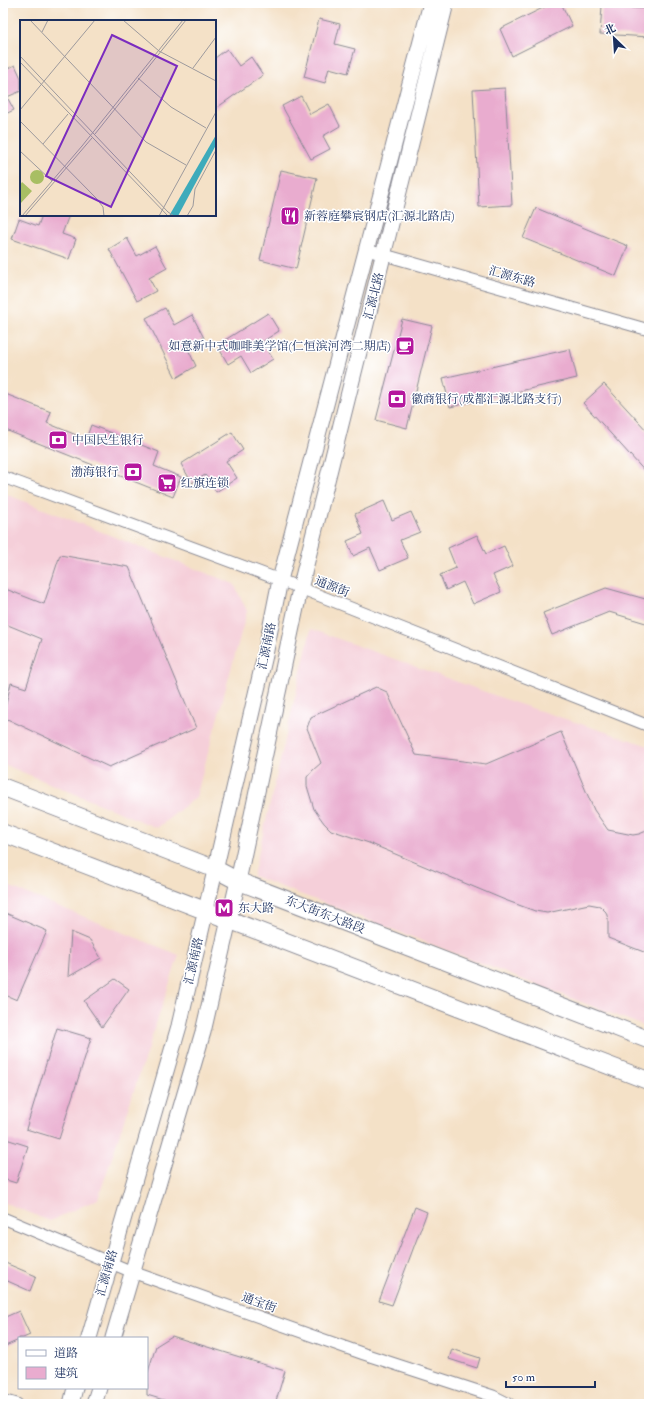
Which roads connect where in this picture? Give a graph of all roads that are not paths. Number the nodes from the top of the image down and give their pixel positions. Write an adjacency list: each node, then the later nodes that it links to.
1 (431, 3): 3 (street, 汇源北路)
2 (446, 3): 4 (street, 汇源北路)
3 (367, 250): 4 (street, 汇源东路); 7 (street, 汇源北路)
4 (384, 254): 5 (street, 汇源东路); 8 (street, 汇源北路)
5 (649, 330)
6 (3, 477): 7 (street, 通源街)
7 (280, 580): 8 (street, 通源街); 12 (street, 汇源南路)
8 (300, 588): 9 (street, 通源街); 13 (street, 汇源南路)
9 (649, 726)
10 (3, 786): 12 (main road, 东大街东大路段)
11 (3, 833): 14 (main road)
12 (215, 870): 13 (main road, 东大街东大路段); 14 (street, 汇源南路)
13 (238, 881): 15 (street, 汇源南路); 16 (main road, 东大街东大路段)
14 (206, 911): 15 (main road); 19 (street, 汇源南路)
15 (229, 919): 17 (main road); 20 (street, 汇源南路)
16 (649, 1040)
17 (649, 1081)
18 (3, 1218): 19 (street, 通宝街)
19 (110, 1263): 20 (street, 通宝街); 21 (street, 汇源南路)
20 (132, 1272): 22 (street, 汇源南路); 29 (street, 通宝街)
21 (89, 1337)
22 (113, 1337)
23 (75, 1389): 27 (street)
24 (99, 1389): 28 (street)
25 (3, 1400): 26 (street)
26 (17, 1404)
27 (71, 1404)
28 (94, 1404)
29 (509, 1404)

